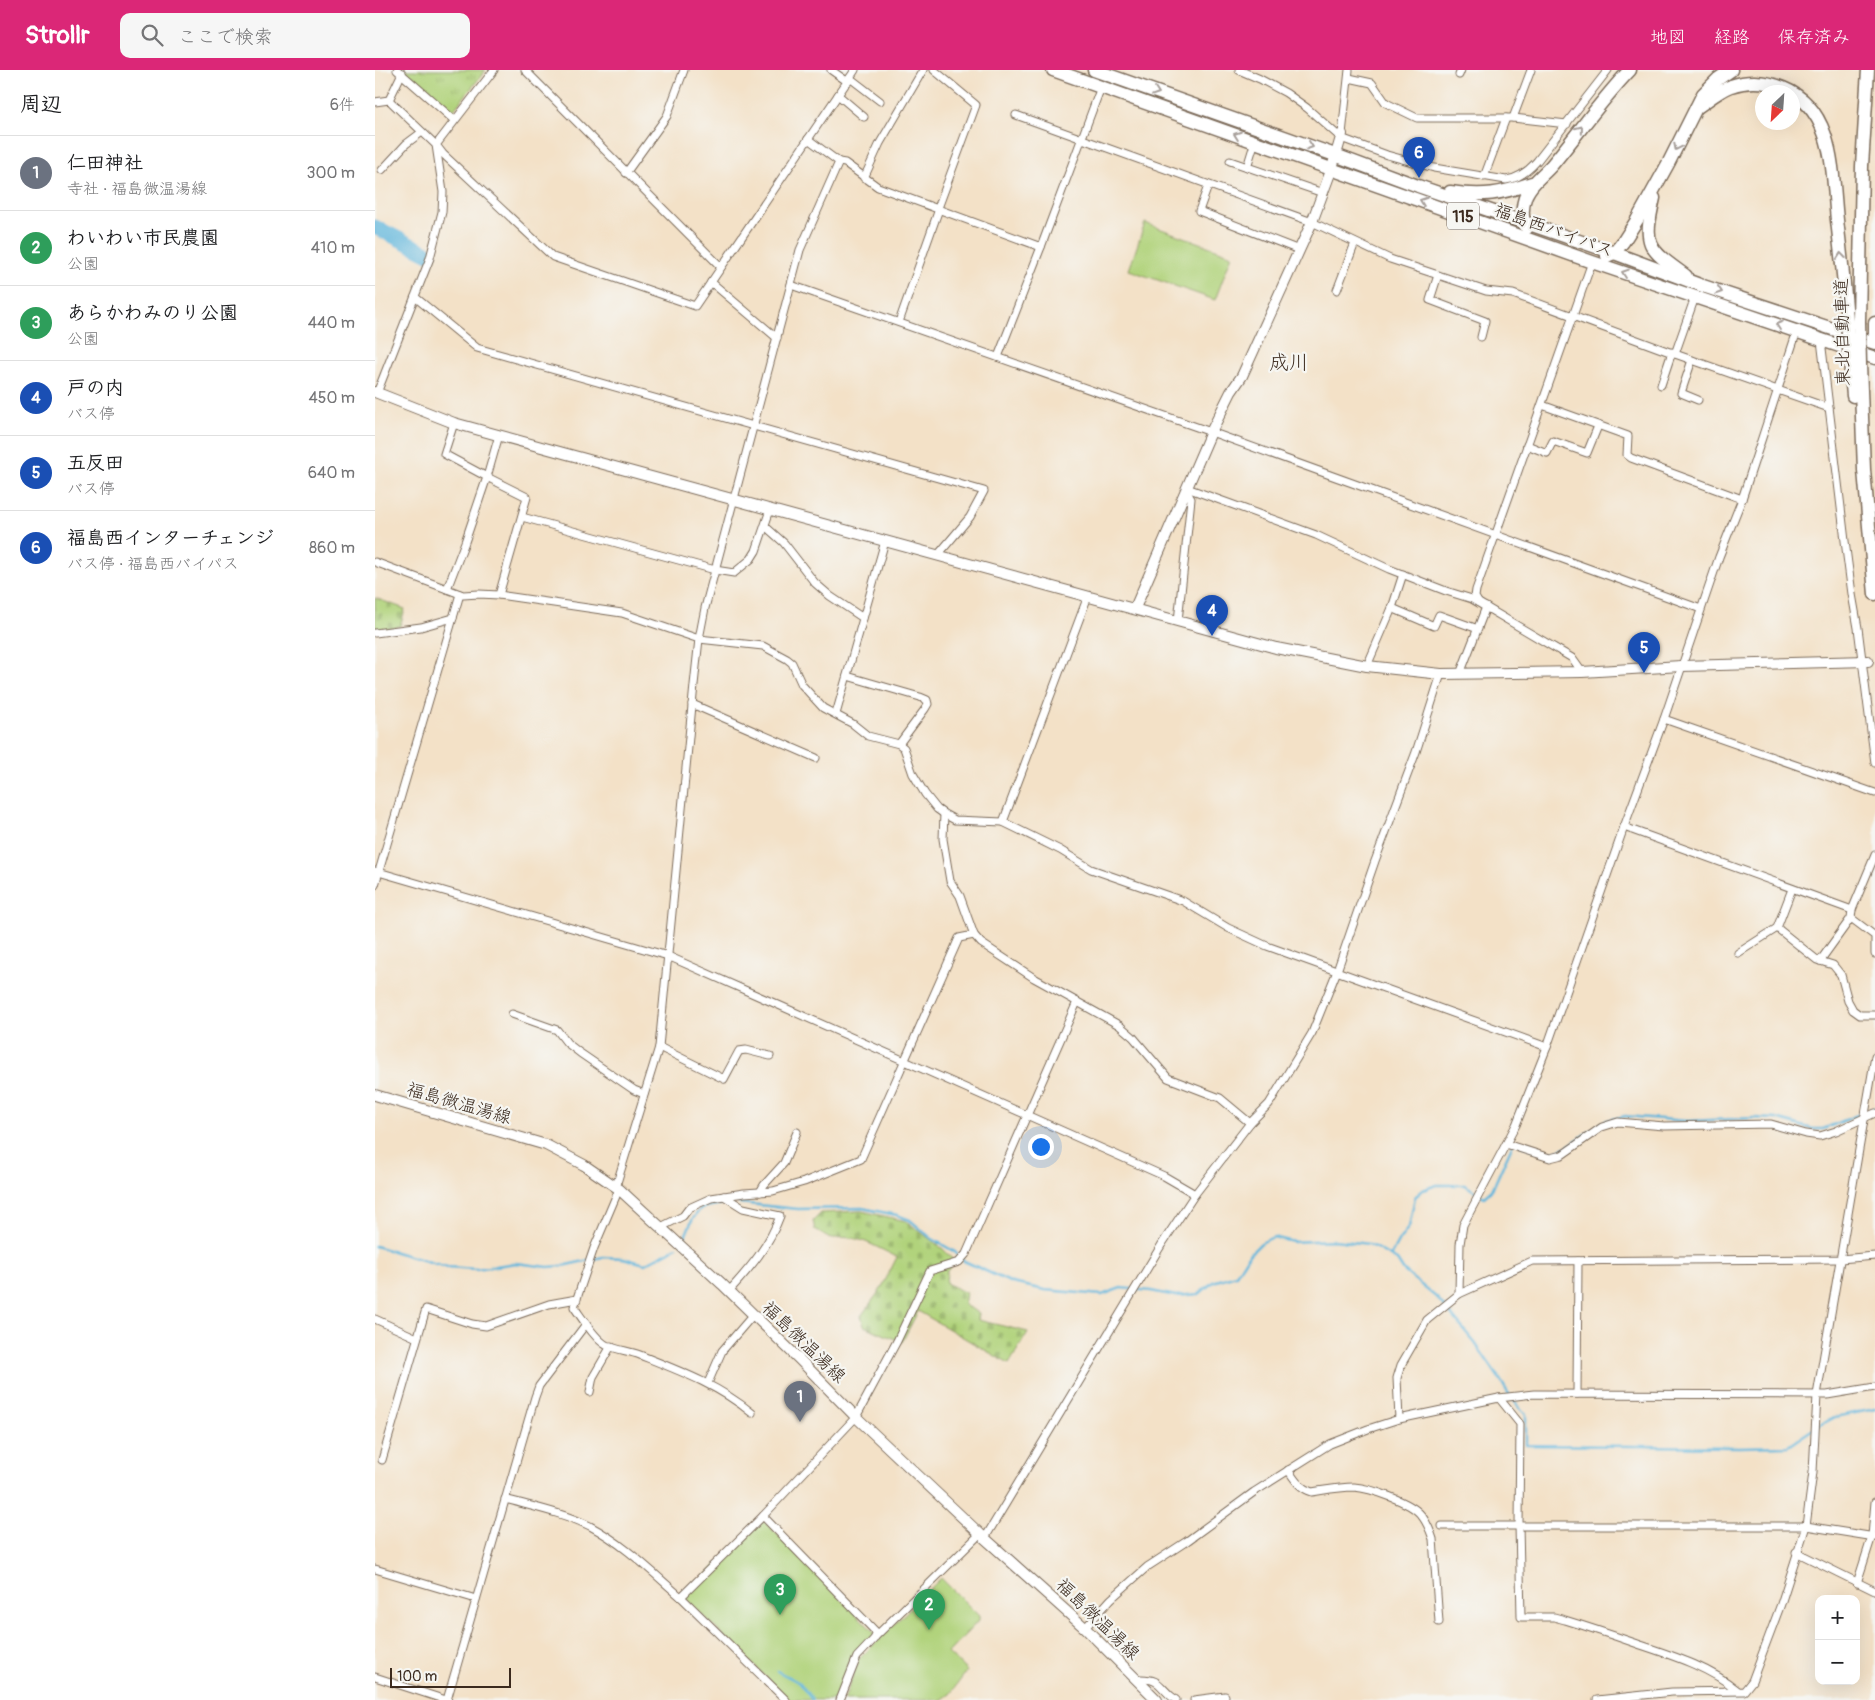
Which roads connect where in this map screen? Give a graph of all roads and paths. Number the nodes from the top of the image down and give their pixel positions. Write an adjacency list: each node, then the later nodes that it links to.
1 (494, 70): 29 (street)
2 (525, 70): 43 (street)
3 (684, 70): 43 (street)
4 (831, 70): 19 (street)
5 (855, 70): 19 (street)
6 (923, 70): 45 (street)
7 (934, 70): 51 (street)
8 (1053, 70): 20 (highway, 福島西バイパス / 115)
9 (1239, 70): 16 (street)
10 (1531, 70): 28 (street)
11 (1608, 70): 30 (street)
12 (1630, 70): 46 (highway, one-way to 12)
13 (1731, 70): 25 (highway)
14 (1102, 71): 20 (street); 37 (highway, 福島西バイパス / 115, one-way to 37)
15 (399, 72): 22 (street); 29 (street)
16 (1250, 72): 32 (street)
17 (1349, 74): 28 (street); 32 (street)
18 (1868, 74): 69 (highway, 東北自動車道)
19 (849, 80): 21 (street); 23 (street)
20 (1101, 86): 34 (street); 35 (highway, 福島西バイパス / 115, one-way to 20)
21 (838, 95): 27 (street); 33 (street)
22 (389, 100): 24 (street); 31 (street)
23 (880, 101)
24 (375, 102)
25 (1696, 108): 49 (highway, one-way to 49); 69 (highway, one-way to 25)
26 (1017, 115): 34 (street)
27 (865, 117)
28 (1510, 118): 30 (street); 44 (street)
29 (454, 120): 36 (street)
30 (1567, 124): 44 (street)
31 (422, 132): 36 (street); 42 (street)
32 (1341, 136): 37 (street); 44 (street)
33 (808, 139): 39 (street); 60 (street)
34 (1081, 140): 47 (street); 56 (street)
35 (1255, 141): 40 (street); 41 (highway, 福島西バイパス / 115)
36 (436, 145): 62 (street); 66 (street)
37 (1335, 155): 41 (street); 48 (highway, 福島西バイパス / 115)
38 (1230, 161): 40 (street)
39 (839, 162): 45 (street); 63 (street)
40 (1247, 167): 50 (street)
41 (1332, 168): 50 (street); 54 (highway, 福島西バイパス / 115, one-way to 41)
42 (383, 170)
43 (626, 173): 60 (street)
44 (1484, 177)
45 (864, 178): 51 (street)
46 (1532, 183): 48 (highway); 53 (highway)
47 (1208, 186): 52 (street); 57 (street)
48 (1418, 186): 53 (highway, 福島西バイパス / 115)
49 (1657, 186): 58 (highway); 65 (highway)
50 (1323, 193): 52 (street)
51 (939, 208): 56 (street); 68 (street)
52 (1312, 222): 55 (street); 57 (street)
53 (1524, 223): 54 (highway); 58 (highway, 福島西バイパス / 115)
54 (1534, 241): 59 (highway, 福島西バイパス / 115)
55 (1355, 243): 61 (street); 64 (street)
56 (1041, 247): 78 (street)
57 (1299, 250): 90 (street)
58 (1614, 253): 59 (highway); 65 (highway, 福島西バイパス / 115)
59 (1592, 262): 65 (highway, 福島西バイパス / 115, one-way to 59); 67 (street)
60 (721, 267): 62 (street)
61 (1438, 274): 67 (street); 73 (street)
62 (711, 282): 74 (street)
63 (791, 285): 68 (street); 74 (street)
64 (1337, 290)
65 (1697, 291): 71 (highway, 福島西バイパス / 115, one-way to 65); 76 (highway, 福島西バイパス / 115, one-way to 76); 77 (street)
66 (415, 297): 83 (street); 88 (street)
67 (1573, 315): 77 (street); 85 (street)
68 (899, 322): 78 (street)
69 (1853, 322): 108 (highway, bridge)
70 (1875, 324): 72 (highway, 東北自動車道)
71 (1797, 331): 75 (highway, 福島西バイパス / 115); 82 (street)
72 (1875, 334)
73 (1481, 337)
74 (777, 338): 88 (street)
75 (1821, 340): 79 (highway, 福島西バイパス / 115); 86 (street)
76 (1875, 343)
77 (1673, 353): 80 (street); 81 (street)
78 (998, 358): 90 (street)
79 (1875, 358)
80 (1692, 360): 82 (street); 84 (street)
81 (1661, 385)
82 (1779, 389): 86 (street); 95 (street)
83 (376, 393): 87 (street)
84 (1698, 400)
85 (1541, 405): 89 (street); 92 (street)
86 (1829, 408): 122 (street)
87 (455, 423): 91 (street); 93 (street)
88 (754, 426): 96 (street); 102 (street)
89 (1598, 426): 92 (street); 95 (street)
90 (1211, 432): 94 (street); 100 (street)
91 (499, 435): 93 (street); 96 (street)
92 (1527, 446): 100 (street)
93 (487, 477): 98 (street); 106 (street)
94 (1187, 489): 105 (street); 113 (street); 118 (street)
95 (1742, 499): 115 (street)
96 (734, 501): 97 (street); 104 (street)
97 (770, 510): 99 (street); 101 (street)
98 (522, 517): 104 (street); 109 (street)
99 (765, 526): 104 (street); 117 (street)
100 (1496, 536): 111 (street); 115 (street)
101 (885, 541): 102 (street); 117 (street)
102 (937, 556): 110 (street)
103 (375, 562): 106 (street)
104 (715, 570): 121 (street)
105 (1403, 574): 111 (street); 114 (street)
106 (447, 589): 107 (street)
107 (459, 594): 109 (street); 116 (street)
108 (1875, 594)
109 (499, 596): 121 (street)
110 (1087, 596): 113 (street); 137 (street)
111 (1479, 603): 112 (street)
112 (1486, 607): 119 (street); 125 (street)
113 (1135, 608): 118 (street)
114 (1392, 608): 119 (street); 123 (street)
115 (1701, 609): 124 (street)
116 (453, 618): 120 (street); 140 (street)
117 (863, 618): 128 (street)
118 (1178, 621): 123 (street)
119 (1478, 629): 127 (street)
120 (375, 633)
121 (699, 639): 129 (street); 130 (street)
122 (1865, 661): 124 (street); 134 (street)
123 (1367, 666): 126 (street)
124 (1681, 666): 125 (street); 131 (street)
125 (1582, 672): 127 (street)
126 (1441, 674): 127 (street); 150 (street)
127 (1460, 674)
128 (847, 676): 130 (street); 132 (street)
129 (692, 704): 133 (street); 148 (street)
130 (836, 714): 132 (street)
131 (1664, 719): 135 (street); 138 (street)
132 (899, 744): 136 (street)
133 (816, 758)
134 (1875, 763)
135 (1875, 793)
136 (944, 814): 137 (street); 145 (street)
137 (1003, 822): 150 (street)
138 (1624, 827): 142 (street); 155 (street)
139 (1875, 855): 143 (street)
140 (377, 871): 141 (street); 148 (street)
141 (375, 885)
142 (1792, 889): 143 (street); 144 (street)
143 (1851, 914): 147 (street); 149 (street)
144 (1777, 928): 146 (street); 149 (street)
145 (973, 935): 151 (street); 158 (street)
146 (1738, 953)
147 (1875, 954)
148 (668, 956): 154 (street); 158 (street)
149 (1820, 961): 153 (street)
150 (1337, 972): 155 (street); 164 (street)
151 (1077, 1002): 162 (street); 164 (street)
152 (512, 1014): 159 (street)
153 (1875, 1015)
154 (659, 1047): 156 (street); 159 (street)
155 (1547, 1047): 166 (street)
156 (770, 1056)
157 (1875, 1056): 163 (street)
158 (904, 1062): 162 (street); 168 (street)
159 (644, 1094): 167 (street)
160 (375, 1095): 167 (street, 福島微温湯線)
161 (1875, 1113): 163 (street)
162 (1027, 1116): 169 (street); 190 (street)
163 (1865, 1117): 166 (street); 173 (street)
164 (1250, 1123): 169 (street)
165 (797, 1132): 168 (street)
166 (1508, 1144): 176 (street)
167 (618, 1187): 171 (street, 福島微温湯線); 177 (street)
168 (760, 1192): 170 (street)
169 (1195, 1194): 200 (street)
170 (724, 1196): 171 (street); 175 (street)
171 (661, 1227): 175 (street, 福島微温湯線)
172 (1875, 1256): 173 (street)
173 (1840, 1259): 174 (street); 187 (street)
174 (1578, 1261): 176 (street); 186 (street)
175 (729, 1292): 178 (street, 福島微温湯線)
176 (1459, 1294): 191 (street)
177 (577, 1299): 180 (street); 181 (street)
178 (753, 1314): 183 (street); 190 (street, 福島微温湯線)
179 (375, 1319): 181 (street)
180 (586, 1324): 182 (street); 194 (street)
181 (417, 1338): 192 (street)
182 (611, 1346): 183 (street); 185 (street)
183 (708, 1383): 189 (street)
184 (1875, 1387): 187 (street)
185 (589, 1392)
186 (1577, 1394): 187 (street); 188 (street)
187 (1817, 1395): 199 (street)
188 (1499, 1398): 191 (street); 197 (street)
189 (752, 1413)
190 (856, 1417): 196 (street); 200 (street, 福島微温湯線)
191 (1399, 1420): 193 (street)
192 (382, 1460)
193 (1288, 1470): 208 (street); 209 (street)
194 (505, 1499): 206 (street); 207 (street)
195 (1875, 1502): 201 (street)
196 (763, 1516): 206 (street); 210 (street)
197 (1519, 1525): 198 (street); 199 (street); 213 (street)
198 (1442, 1526)
199 (1806, 1526): 201 (street); 202 (street)
200 (982, 1536): 209 (street, 福島微温湯線); 210 (street)
201 (1873, 1536): 204 (street)
202 (1796, 1552): 204 (street); 213 (street)
203 (375, 1569): 207 (street)
204 (1857, 1583): 205 (street)
205 (1875, 1591)
206 (681, 1597): 216 (street)
207 (476, 1600): 215 (street)
208 (1439, 1622)
209 (1085, 1628): 212 (street, 福島微温湯線)
210 (877, 1636): 217 (street)
211 (375, 1677): 215 (street)
212 (1138, 1679): 218 (street, 福島微温湯線); 219 (street)
213 (1737, 1690): 221 (street)
214 (1225, 1696): 220 (street)
215 (447, 1700)
216 (786, 1700)
217 (841, 1700)
218 (1157, 1700)
219 (1176, 1700)
220 (1194, 1700)
221 (1597, 1700)

